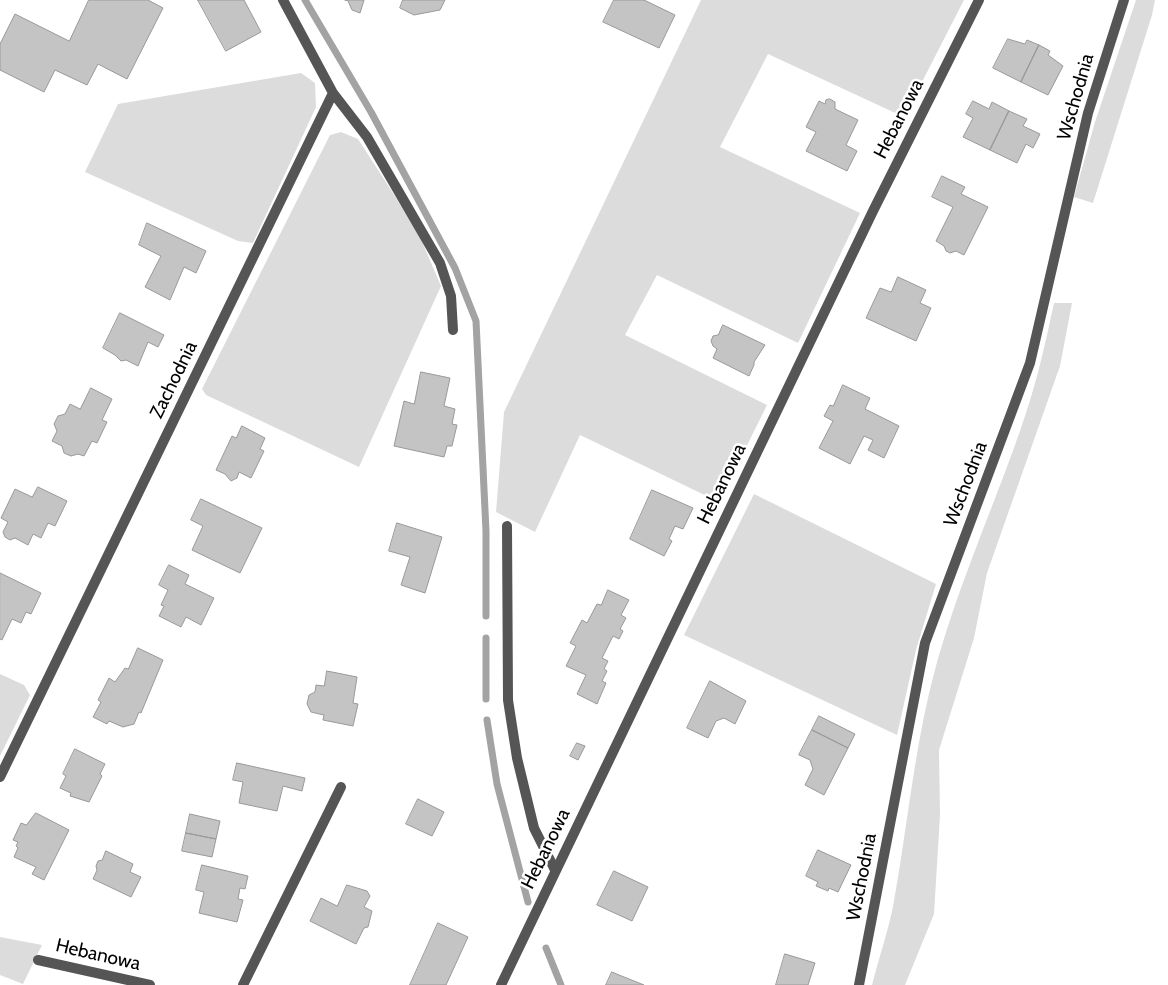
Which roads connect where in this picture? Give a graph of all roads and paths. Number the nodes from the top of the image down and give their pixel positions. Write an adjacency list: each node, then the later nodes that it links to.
1 (283, 0): 4 (street)
2 (979, 0): 9 (street, Hebanowa)
3 (1124, 0): 14 (street, Wschodnia)
4 (333, 93): 5 (street); 7 (street, Zachodnia)
5 (453, 330)
6 (507, 526): 9 (street)
7 (0, 777)
8 (341, 787): 12 (street)
9 (555, 870): 13 (street, Hebanowa)
10 (38, 960): 11 (street, Hebanowa)
11 (150, 985)
12 (243, 985)
13 (501, 985)
14 (859, 985)

